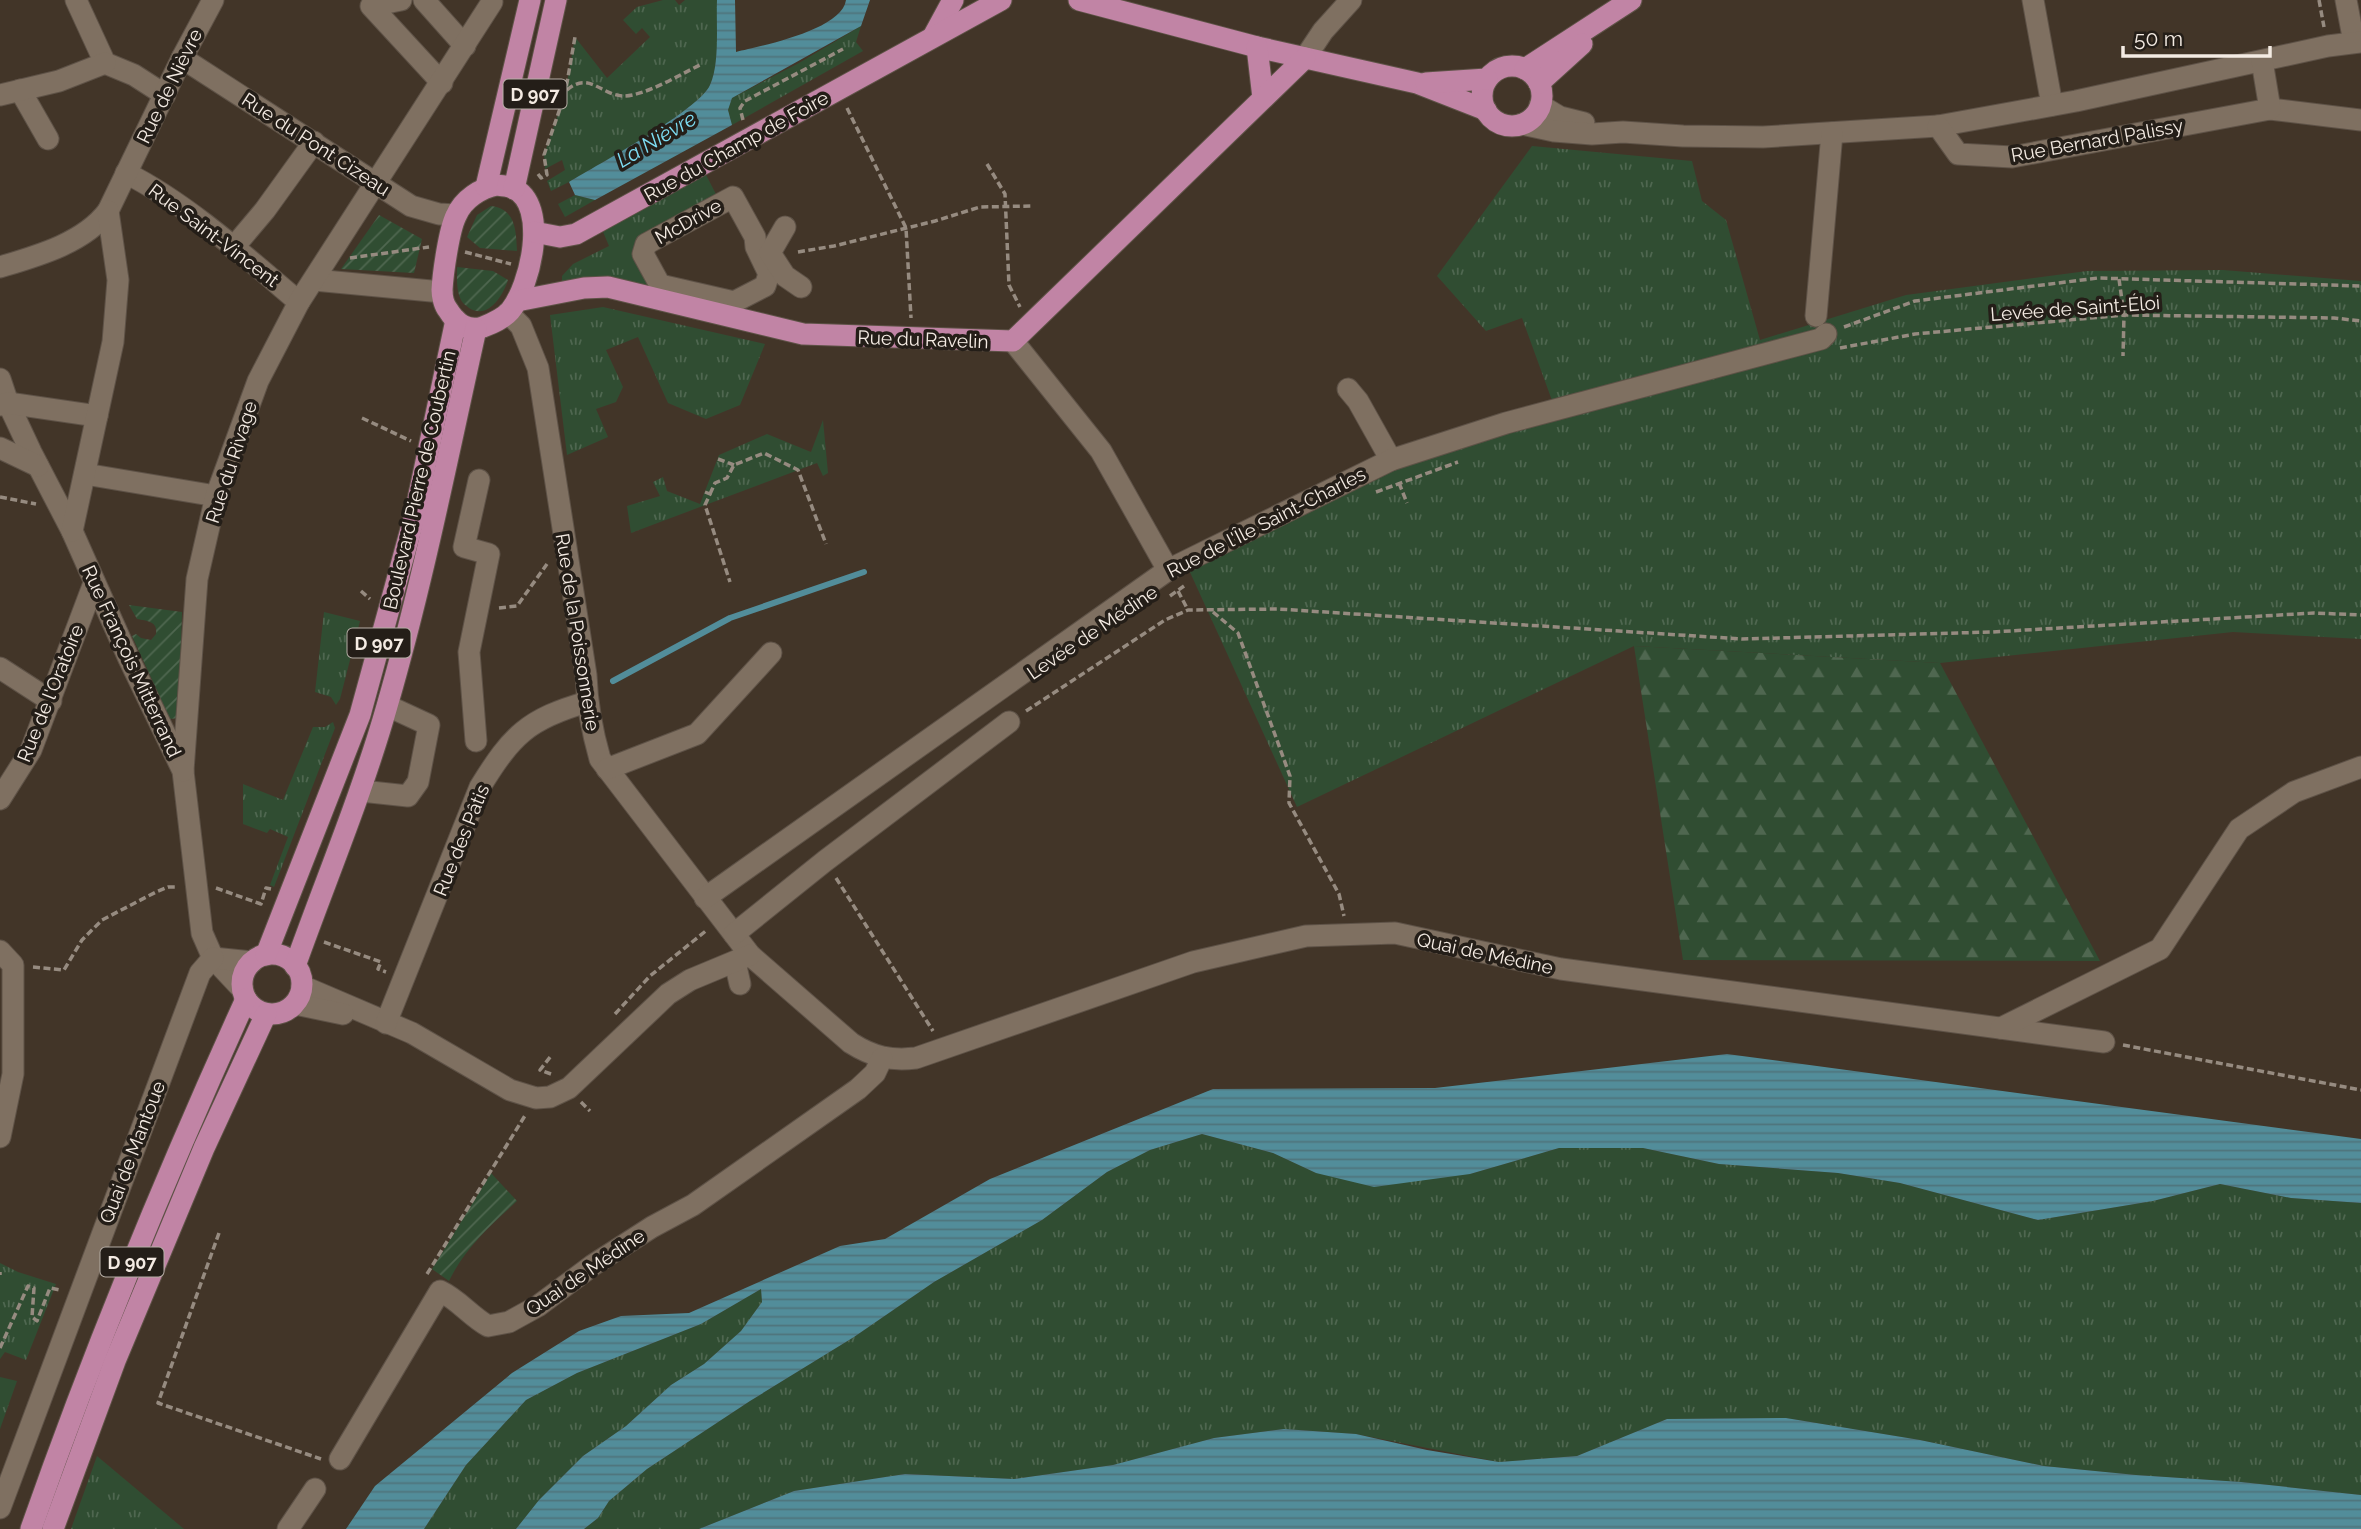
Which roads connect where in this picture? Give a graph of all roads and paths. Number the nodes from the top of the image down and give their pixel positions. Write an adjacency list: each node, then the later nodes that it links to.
1 (76, 0): 26 (street)
2 (213, 0): 23 (street, Rue de Nièvre)
3 (401, 0): 16 (street)
4 (424, 0): 19 (street)
5 (530, 0): 52 (main road, D 907)
6 (556, 0): 53 (main road, D 907)
7 (953, 0): 17 (main road)
8 (1000, 0): 17 (main road, Rue du Champ de Foire)
9 (1079, 0): 21 (main road)
10 (1351, 0): 24 (street)
11 (1632, 0): 28 (main road)
12 (2032, 0): 38 (street)
13 (2319, 0): 20 (path)
14 (2346, 0): 18 (street)
15 (492, 2): 19 (street, Rue du Rivage)
16 (367, 3): 30 (street)
17 (933, 36): 46 (main road, Rue du Champ de Foire)
18 (2357, 42): 20 (street)
19 (465, 46): 30 (street, Rue du Rivage)
20 (2328, 46): 25 (street)
21 (1257, 47): 24 (main road); 35 (main road)
22 (843, 49): 46 (path)
23 (182, 58): 34 (street, Rue de Nièvre); 48 (street, Rue du Pont Cizeau)
24 (1305, 58): 31 (main road); 35 (main road, Rue du Ravelin)
25 (2262, 61): 38 (street); 39 (street)
26 (106, 63): 33 (street); 34 (street)
27 (700, 65): 32 (path)
28 (1532, 76): 29 (main road); 37 (main road)
29 (1487, 79): 31 (main road); 40 (main road)
30 (442, 83): 51 (street, Rue du Rivage)
31 (1417, 83): 40 (main road)
32 (565, 91)
33 (10, 92): 47 (street)
34 (165, 95): 50 (street, Rue de Nièvre)
35 (1263, 98): 77 (main road, Rue du Ravelin)
36 (842, 99): 58 (path)
37 (1540, 105): 42 (main road); 44 (street)
38 (2052, 105): 43 (street)
39 (2270, 109): 41 (street, Rue Bernard Palissy); 43 (street, Rue Bernard Palissy)
40 (1486, 110): 42 (main road)
41 (2361, 120)
42 (1522, 124): 44 (street)
43 (1938, 126): 45 (street)
44 (1623, 132): 45 (street)
45 (1832, 133): 80 (street)
46 (752, 137): 59 (main road, Rue du Champ de Foire)
47 (48, 139)
48 (314, 142): 51 (street, Rue du Pont Cizeau); 62 (street)
49 (987, 164): 54 (path)
50 (126, 173): 56 (street, Rue de Nièvre); 62 (street, Rue Saint-Vincent)
51 (376, 184): 57 (street, Rue du Pont Cizeau); 63 (street, Rue du Rivage)
52 (486, 187): 53 (main road); 57 (main road)
53 (514, 188): 59 (main road)
54 (1007, 206): 55 (path); 58 (path); 77 (path)
55 (1031, 206)
56 (108, 211): 64 (street); 86 (street)
57 (456, 215): 61 (main road)
58 (906, 228): 60 (path); 78 (path)
59 (534, 232): 65 (main road)
60 (791, 239): 69 (street)
61 (449, 247): 63 (path); 65 (path); 71 (main road)
62 (233, 248): 72 (street, Rue Saint-Vincent)
63 (327, 259): 67 (street, Rue du Rivage)
64 (0, 267)
65 (529, 268): 73 (main road)
66 (2119, 279): 70 (path); 74 (path); 80 (path)
67 (314, 280): 71 (street); 72 (street, Rue du Rivage)
68 (660, 285): 68 (street, McDrive)
69 (801, 286)
70 (2361, 286)
71 (442, 292): 75 (main road)
72 (299, 302): 99 (street, Rue du Rivage)
73 (513, 307): 79 (main road, Rue du Ravelin); 81 (main road, Rue du Ravelin); 104 (street, Rue de la Poissonnerie)
74 (2124, 315): 76 (path, Levée de Saint-Éloi); 80 (path, Levée de Saint-Éloi); 82 (path)
75 (456, 320): 79 (main road); 89 (main road, Boulevard Pierre de Coubertin / D 907)
76 (2361, 321)
77 (1031, 324): 81 (main road, Rue du Ravelin)
78 (911, 327)
79 (475, 329): 120 (main road, Boulevard Pierre de Coubertin / D 907)
80 (1825, 333): 91 (street, Rue de l'Île Saint-Charles)
81 (1013, 341): 106 (street)
82 (2123, 356)
83 (0, 379): 85 (street, Rue François Mitterrand)
84 (1348, 389): 91 (street)
85 (4, 404): 86 (street); 94 (street, Rue François Mitterrand)
86 (97, 416): 95 (street)
87 (362, 418): 89 (path)
88 (0, 448): 94 (street)
89 (429, 449): 141 (main road, Boulevard Pierre de Coubertin / D 907)
90 (718, 458): 93 (path)
91 (1391, 460): 106 (street, Rue de l'Île Saint-Charles)
92 (1460, 461): 97 (path)
93 (734, 465): 105 (path); 108 (path)
94 (37, 466): 103 (street, Rue François Mitterrand)
95 (94, 475): 99 (street); 103 (street)
96 (479, 480): 112 (street)
97 (1399, 482): 98 (path); 101 (path)
98 (1375, 492)
99 (216, 496): 126 (street, Rue du Rivage)
100 (0, 497): 102 (path)
101 (1407, 503)
102 (36, 504)
103 (72, 531): 109 (street, Rue François Mitterrand)
104 (565, 540): 112 (path); 119 (street, Rue de la Poissonnerie)
105 (826, 544)
106 (1168, 570): 134 (street, Rue de l'Île Saint-Charles)
107 (1192, 581): 110 (path, Levée de Médine)
108 (730, 582)
109 (94, 583): 118 (street, Rue de l'Oratoire); 126 (street, Rue François Mitterrand)
110 (1178, 590): 111 (path, Levée de Médine); 113 (path)
111 (1167, 598)
112 (478, 610): 122 (street)
113 (1188, 610): 114 (path); 121 (path)
114 (1213, 612): 115 (path); 137 (path)
115 (2361, 615)
116 (771, 653): 125 (street)
117 (0, 668): 118 (street)
118 (51, 701): 129 (street, Rue de l'Oratoire)
119 (587, 702): 123 (street, Rue des Pâtis); 125 (street, Rue de la Poissonnerie)
120 (387, 706): 128 (main road, Boulevard Pierre de Coubertin / D 907); 128 (street)
121 (1009, 722): 130 (street)
122 (476, 741): 123 (street); 127 (street)
123 (508, 745): 127 (street, Rue des Pâtis)
124 (2361, 767): 148 (street)
125 (607, 769): 134 (street, Rue de la Poissonnerie)
126 (183, 772): 131 (street, Rue François Mitterrand)
127 (480, 787): 142 (street, Rue des Pâtis)
128 (361, 791): 135 (main road, Boulevard Pierre de Coubertin / D 907)
129 (0, 799)
130 (825, 861): 136 (street); 150 (path)
131 (196, 888): 132 (path); 139 (street, Rue François Mitterrand)
132 (267, 888)
133 (156, 892): 138 (path)
134 (705, 898): 136 (street, Rue de la Poissonnerie)
135 (312, 919): 142 (path); 144 (main road, Boulevard Pierre de Coubertin / D 907)
136 (727, 927): 140 (street, Quai de Médine)
137 (1349, 934): 148 (street, Quai de Médine); 150 (street, Quai de Médine)
138 (7, 958): 155 (street)
139 (213, 958): 141 (street); 145 (street); 161 (street, Quai de Mantoue)
140 (743, 958): 143 (street); 147 (street); 152 (street, Quai de Médine)
141 (259, 959): 144 (main road); 145 (main road)
142 (406, 979): 147 (street, Rue des Pâtis)
143 (740, 984)
144 (297, 985): 146 (main road); 147 (street)
145 (244, 995): 146 (main road); 162 (main road, D 907)
146 (266, 1014): 163 (main road, D 907)
147 (386, 1023)
148 (2001, 1028): 149 (street, Quai de Médine)
149 (2104, 1042): 154 (path)
150 (944, 1048): 152 (street, Quai de Médine)
151 (551, 1056): 153 (path)
152 (882, 1058): 159 (street, Quai de Médine)
153 (556, 1077)
154 (2361, 1090)
155 (0, 1137)
156 (219, 1233): 159 (path)
157 (50, 1288): 158 (path)
158 (0, 1348)
159 (335, 1460)
160 (315, 1489): 164 (street)
161 (0, 1508)
162 (31, 1529)
163 (53, 1529)
164 (288, 1529)

